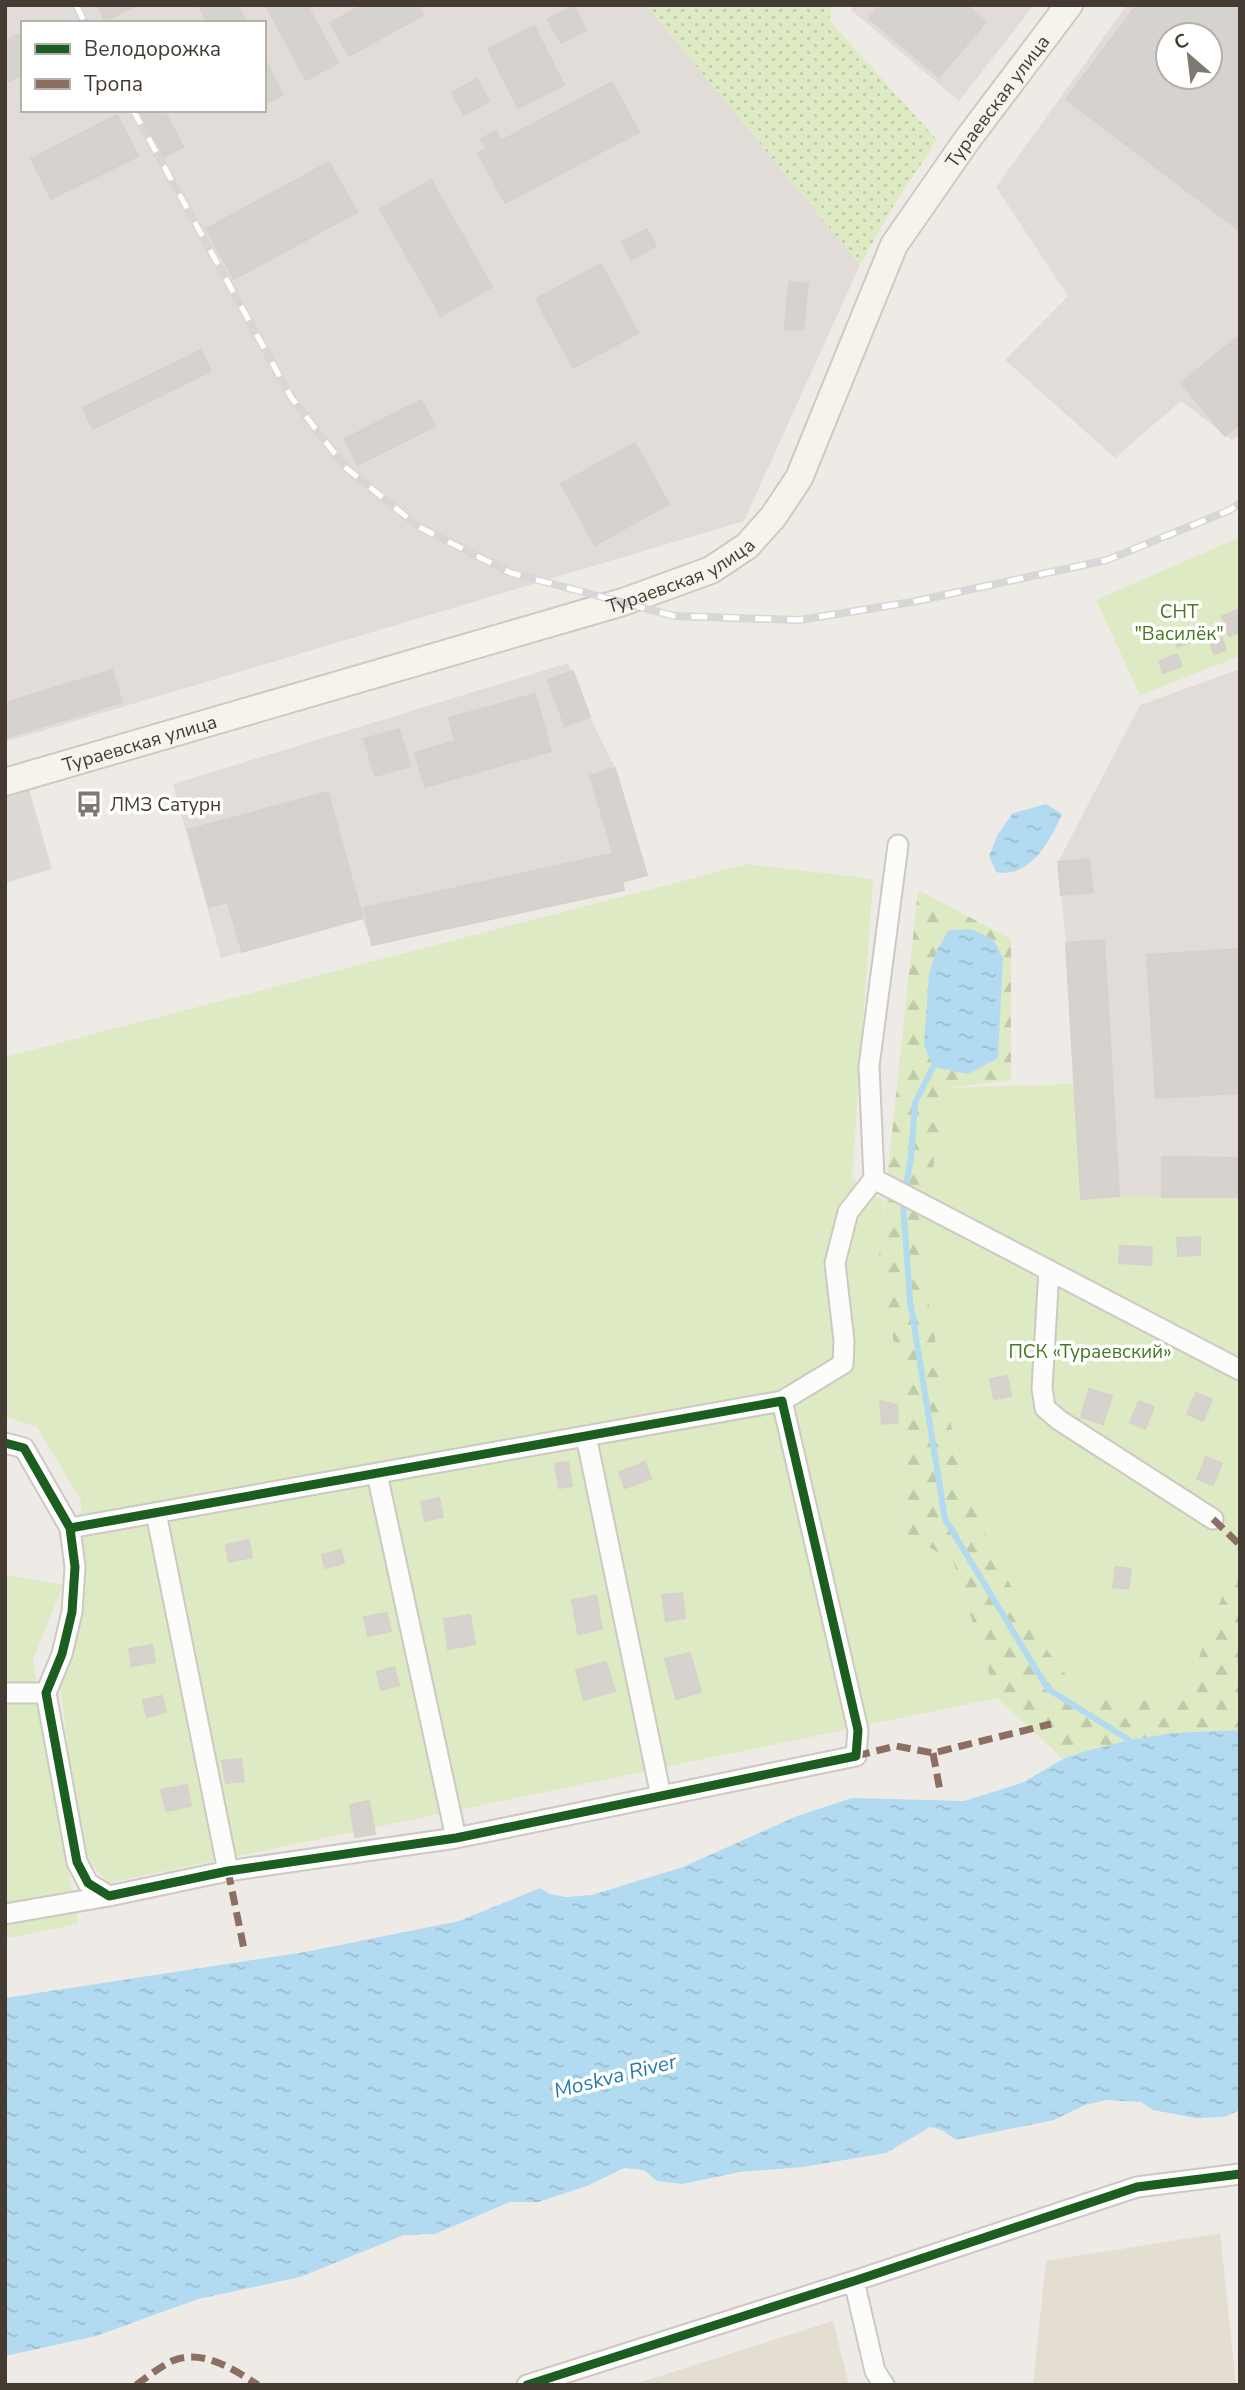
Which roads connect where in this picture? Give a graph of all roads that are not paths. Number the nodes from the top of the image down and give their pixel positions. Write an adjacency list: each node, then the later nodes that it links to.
1 (1069, 5): 2 (main road, Тураевская улица)
2 (5, 782)
3 (898, 845): 4 (street)
4 (874, 1179): 5 (street); 7 (street)
5 (1049, 1270): 6 (street); 12 (street)
6 (1240, 1370)
7 (782, 1401): 8 (street); 16 (street)
8 (586, 1436): 10 (street); 16 (street)
9 (5, 1443): 13 (street)
10 (377, 1474): 11 (street); 17 (street)
11 (156, 1513): 13 (street); 18 (street)
12 (1213, 1519)
13 (70, 1528): 15 (street)
14 (5, 1693): 15 (street)
15 (46, 1693): 19 (street)
16 (661, 1796): 17 (street)
17 (456, 1838): 18 (street)
18 (228, 1871): 19 (street)
19 (109, 1896): 20 (street)
20 (5, 1914)
21 (1240, 2174): 22 (street)
22 (854, 2281): 23 (street); 24 (street)
23 (527, 2385)
24 (884, 2385)

